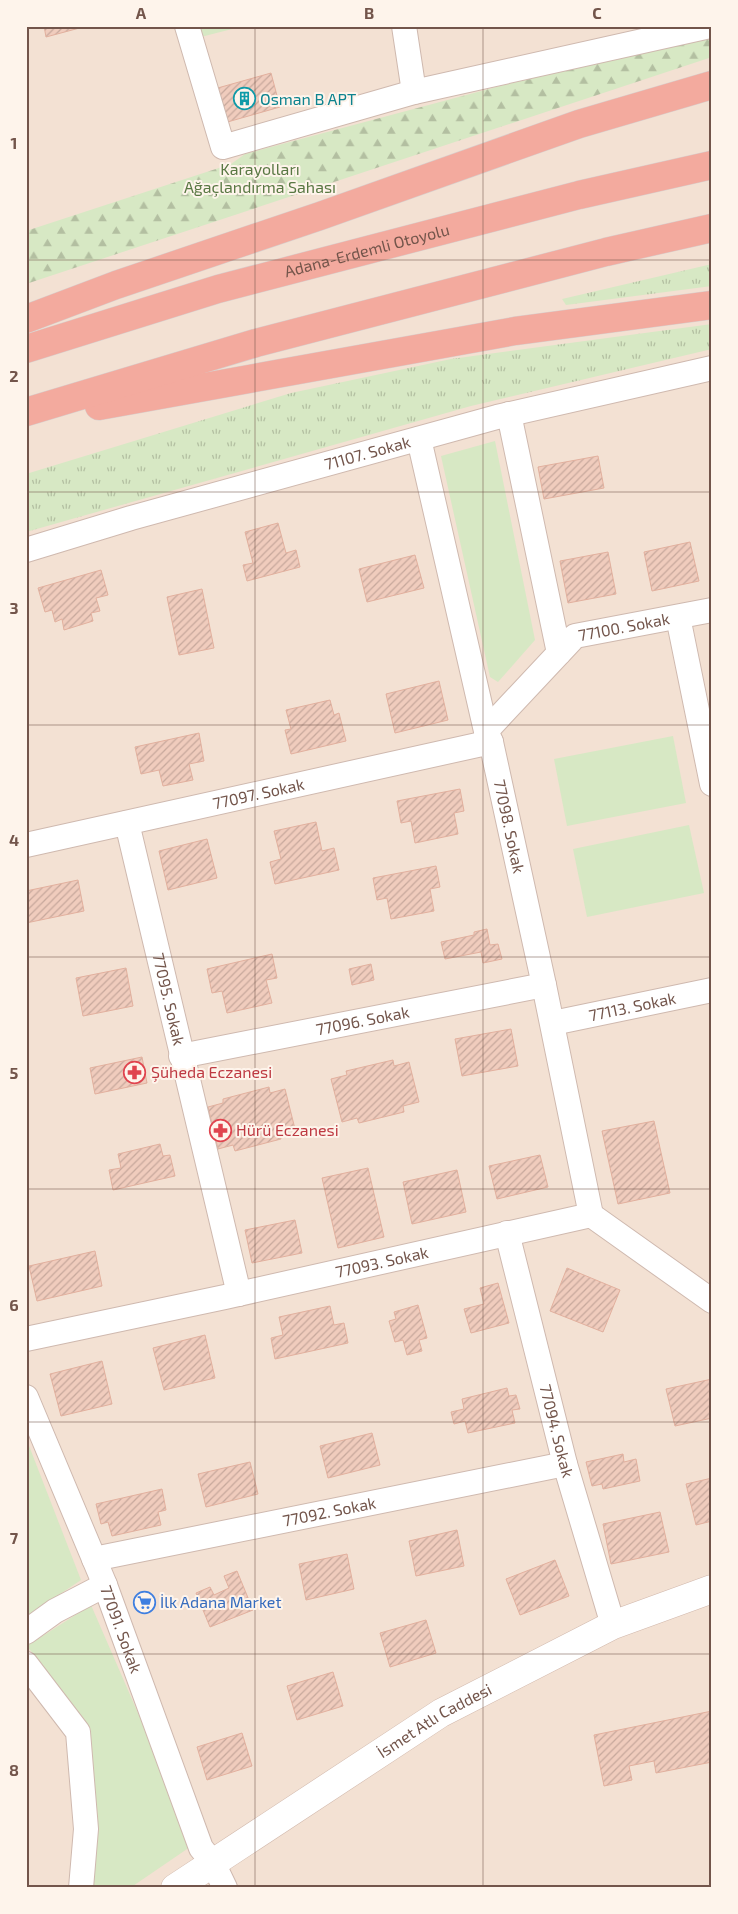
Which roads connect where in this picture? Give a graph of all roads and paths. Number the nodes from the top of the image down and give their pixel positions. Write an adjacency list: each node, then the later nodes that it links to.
1 (187, 26): 6 (street)
2 (404, 26): 6 (street)
3 (710, 26): 4 (street)
4 (633, 35): 6 (street)
5 (712, 85): 10 (highway)
6 (414, 92)
7 (712, 165): 11 (highway, Adana-Erdemli Otoyolu)
8 (712, 228): 13 (highway)
9 (712, 305): 15 (highway)
10 (26, 318)
11 (26, 349)
12 (712, 368): 14 (street, 71107. Sokak)
13 (26, 412)
14 (509, 414): 16 (street, 71107. Sokak); 20 (street)
15 (26, 418)
16 (419, 439): 17 (street, 71107. Sokak); 21 (street, 77098. Sokak)
17 (26, 550)
18 (712, 610): 19 (street, 77100. Sokak)
19 (678, 617): 20 (street, 77100. Sokak); 22 (street)
20 (559, 653): 21 (street, 77100. Sokak)
21 (488, 737): 23 (street, 77097. Sokak); 25 (street, 77098. Sokak)
22 (712, 784)
23 (127, 823): 24 (street, 77097. Sokak); 28 (street, 77095. Sokak)
24 (26, 845)
25 (544, 985): 27 (street, 77098. Sokak); 28 (street, 77096. Sokak)
26 (712, 990): 27 (street, 77113. Sokak)
27 (553, 1024): 29 (street, 77098. Sokak)
28 (181, 1056): 31 (street, 77095. Sokak)
29 (591, 1215): 30 (street, 77093. Sokak); 32 (street)
30 (507, 1233): 31 (street, 77093. Sokak); 35 (street, 77094. Sokak)
31 (239, 1294): 33 (street, 77093. Sokak)
32 (712, 1300)
33 (26, 1339)
34 (26, 1397): 36 (street, 77091. Sokak)
35 (565, 1464): 36 (street, 77092. Sokak); 39 (street, 77094. Sokak)
36 (94, 1559): 37 (street, 77091. Sokak)
37 (104, 1585): 40 (street); 42 (street, 77091. Sokak)
38 (712, 1590): 39 (main road, İsmet Atlı Caddesi)
39 (613, 1625): 42 (main road, İsmet Atlı Caddesi)
40 (26, 1632)
41 (26, 1664): 43 (street)
42 (213, 1863): 44 (main road, İsmet Atlı Caddesi); 45 (street, 77091. Sokak)
43 (81, 1888)
44 (175, 1888)
45 (225, 1888)

